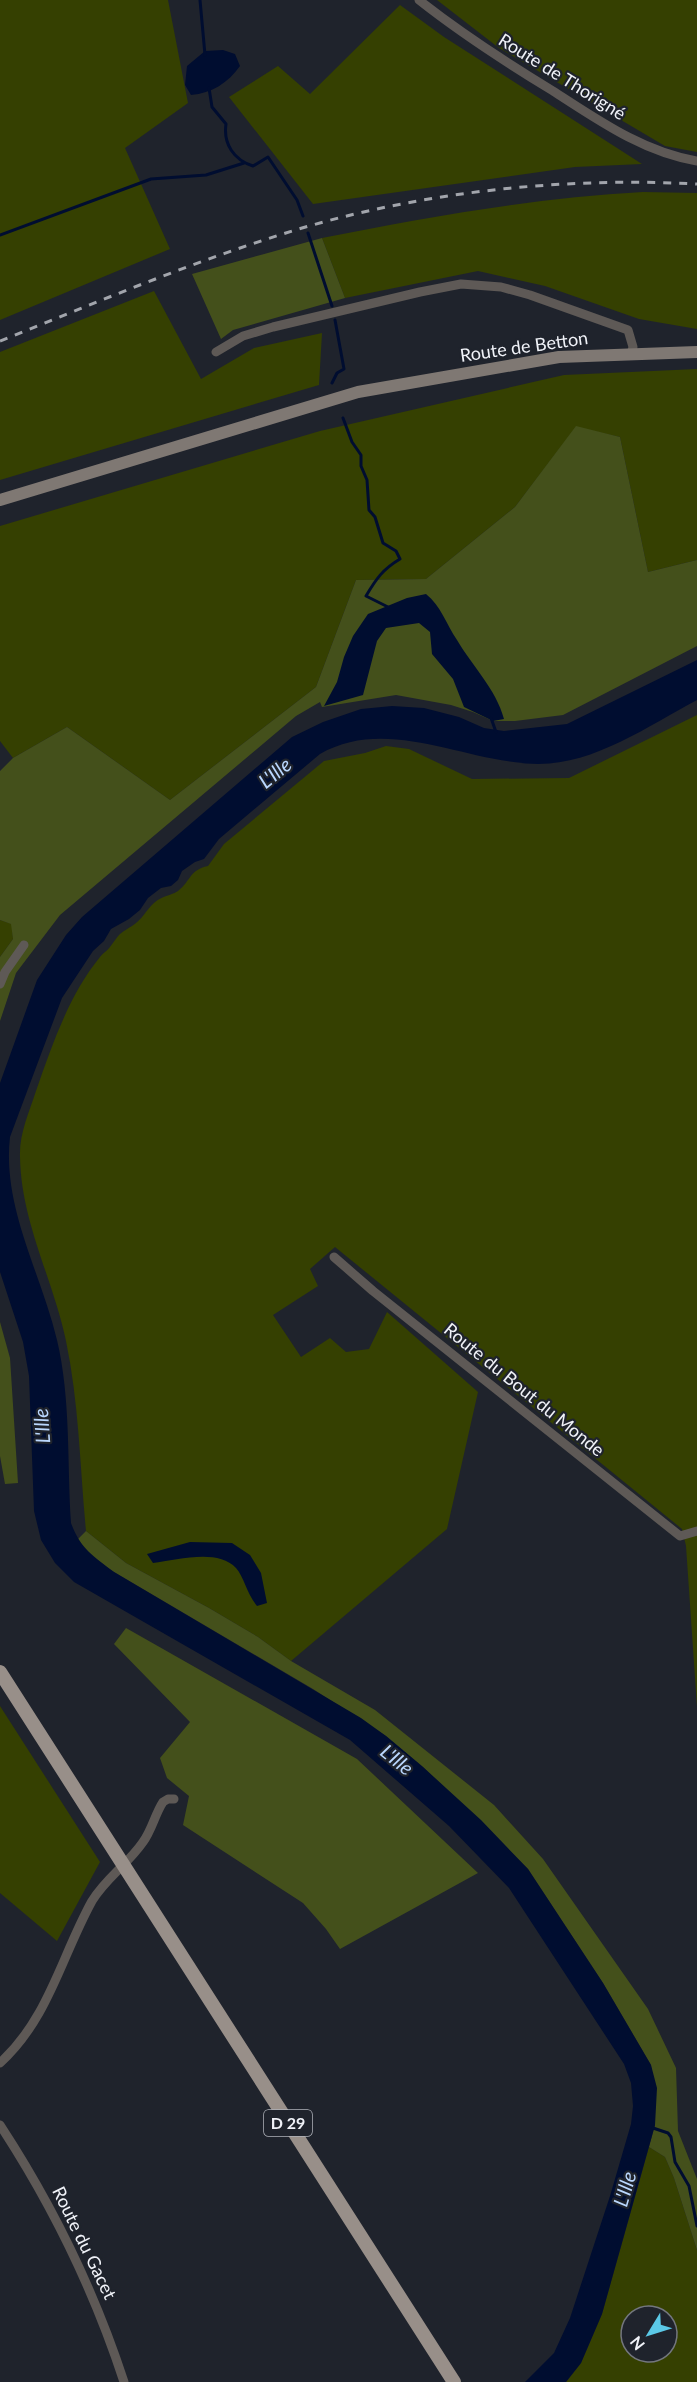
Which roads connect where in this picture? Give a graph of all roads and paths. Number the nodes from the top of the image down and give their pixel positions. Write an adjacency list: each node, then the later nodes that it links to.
1 (419, 0): 2 (street, Route de Thorigné)
2 (697, 161)
3 (216, 352): 5 (street)
4 (697, 352): 5 (main road, Route de Betton)
5 (631, 354): 6 (main road, Route de Betton)
6 (0, 500)
7 (24, 945): 8 (street)
8 (0, 984)
9 (334, 1257): 10 (street, Route du Bout du Monde)
10 (697, 1531)
11 (0, 1672): 13 (main road, D 29)
12 (174, 1799): 13 (street)
13 (123, 1864): 14 (street); 17 (main road, D 29)
14 (0, 2063)
15 (0, 2125): 16 (street, Route du Gacet)
16 (124, 2382)
17 (454, 2382)

